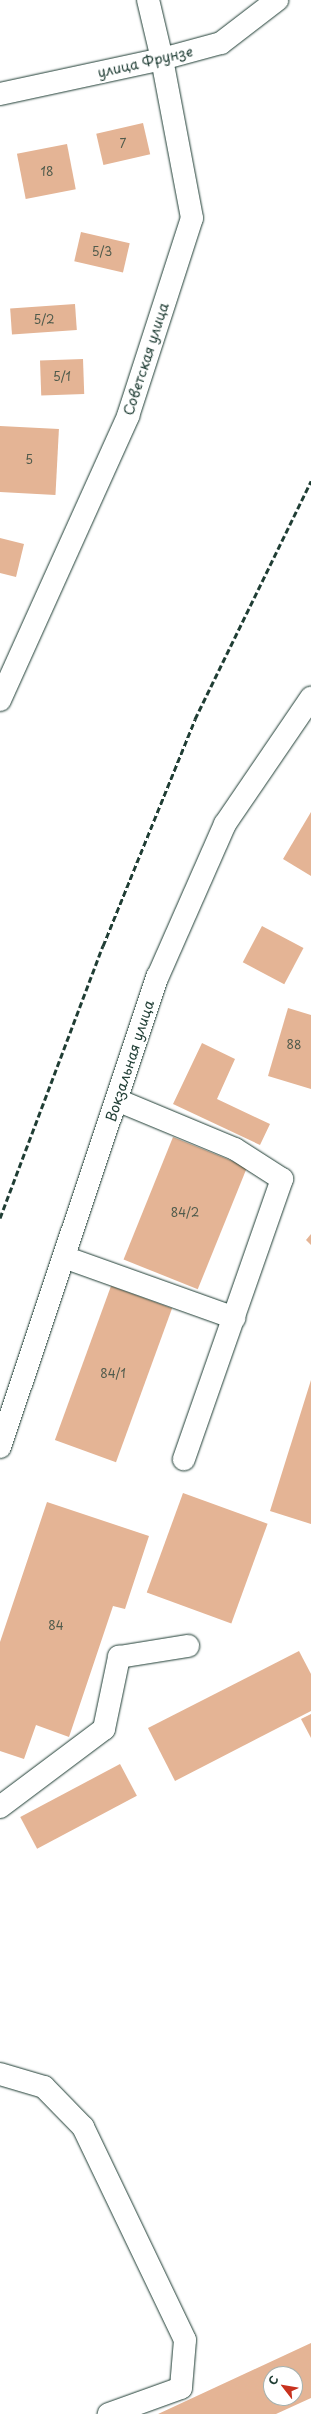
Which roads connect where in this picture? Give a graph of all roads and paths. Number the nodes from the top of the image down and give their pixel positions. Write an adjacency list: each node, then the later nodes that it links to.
1 (148, 0): 3 (street, Советская улица)
2 (277, 0): 3 (street, улица Фрунзе)
3 (162, 59): 4 (street, улица Фрунзе); 6 (street, Советская улица)
4 (0, 94)
5 (311, 698): 7 (street, Вокзальная улица)
6 (0, 700)
7 (117, 1100): 8 (street, Вокзальная улица); 9 (street)
8 (64, 1257): 9 (street); 10 (street, Вокзальная улица)
9 (234, 1318): 11 (street)
10 (0, 1447)
11 (184, 1459)
12 (188, 1646): 13 (street)
13 (0, 1807)
14 (0, 2074): 15 (street)
15 (109, 2414)

